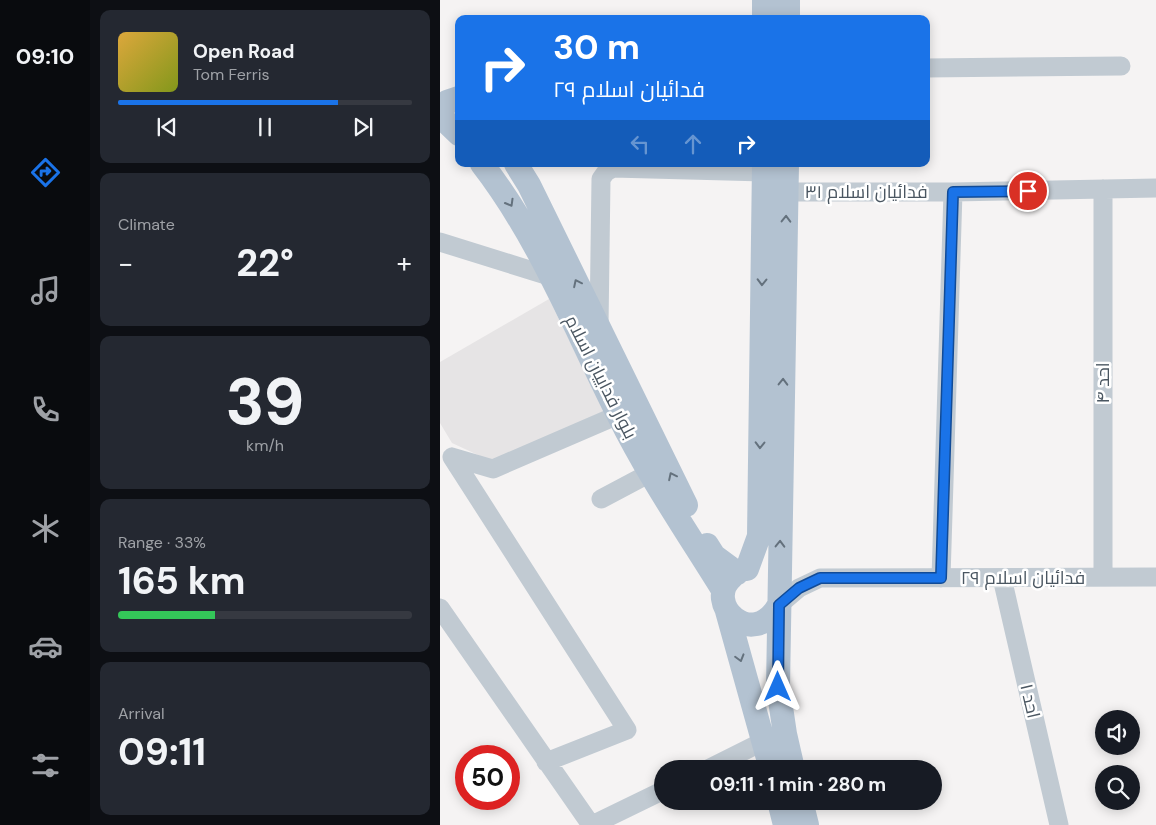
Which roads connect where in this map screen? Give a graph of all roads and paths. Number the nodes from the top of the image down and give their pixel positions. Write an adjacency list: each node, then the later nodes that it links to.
1 (764, 0): 3 (main road)
2 (788, 0): 4 (main road)
3 (764, 15)
4 (788, 15)
5 (1121, 66): 6 (street)
6 (930, 68)
7 (455, 99): 8 (main road)
8 (440, 115): 9 (main road)
9 (455, 130)
10 (484, 167): 19 (main road, بلوار فداییان اسلام, one-way to 19)
11 (518, 167): 20 (main road, بلوار فداییان اسلام, one-way to 11)
12 (787, 167): 16 (main road)
13 (764, 168): 20 (street); 29 (main road, one-way to 29)
14 (1156, 188): 15 (street, فدائیان اسلام ۳۱)
15 (1103, 189): 17 (street, فدائیان اسلام ۳۱); 25 (street, احد ۴)
16 (786, 192): 17 (street, فدائیان اسلام ۳۱); 30 (main road, one-way to 16)
17 (953, 192): 27 (street)
18 (440, 242): 19 (street)
19 (552, 277): 21 (main road, بلوار فداییان اسلام)
20 (599, 330): 29 (main road, بلوار فداییان اسلام, one-way to 20)
21 (618, 415): 22 (street); 23 (main road, بلوار فداییان اسلام)
22 (446, 459): 36 (street)
23 (650, 473): 24 (street); 29 (main road, بلوار فداییان اسلام)
24 (601, 499)
25 (1103, 577): 26 (street, فدائیان اسلام ۲۹); 28 (street, فدائیان اسلام ۲۹)
26 (1156, 577)
27 (941, 578): 28 (street, فدائیان اسلام ۲۹); 30 (street, فدائیان اسلام ۲۹)
28 (1002, 578): 43 (street, احد ۱)
29 (734, 586): 30 (main road); 30 (main road); 32 (main road, بلوار فداییان اسلام, one-way to 32)
30 (779, 599): 35 (main road)
31 (440, 608): 36 (street)
32 (764, 741): 33 (street); 34 (main road, بلوار فداییان اسلام)
33 (726, 760)
34 (769, 760)
35 (791, 760)
36 (546, 762): 40 (street)
37 (654, 795): 40 (street)
38 (781, 810): 41 (main road)
39 (804, 810): 42 (main road)
40 (592, 825)
41 (785, 825)
42 (807, 825)
43 (1058, 825)

